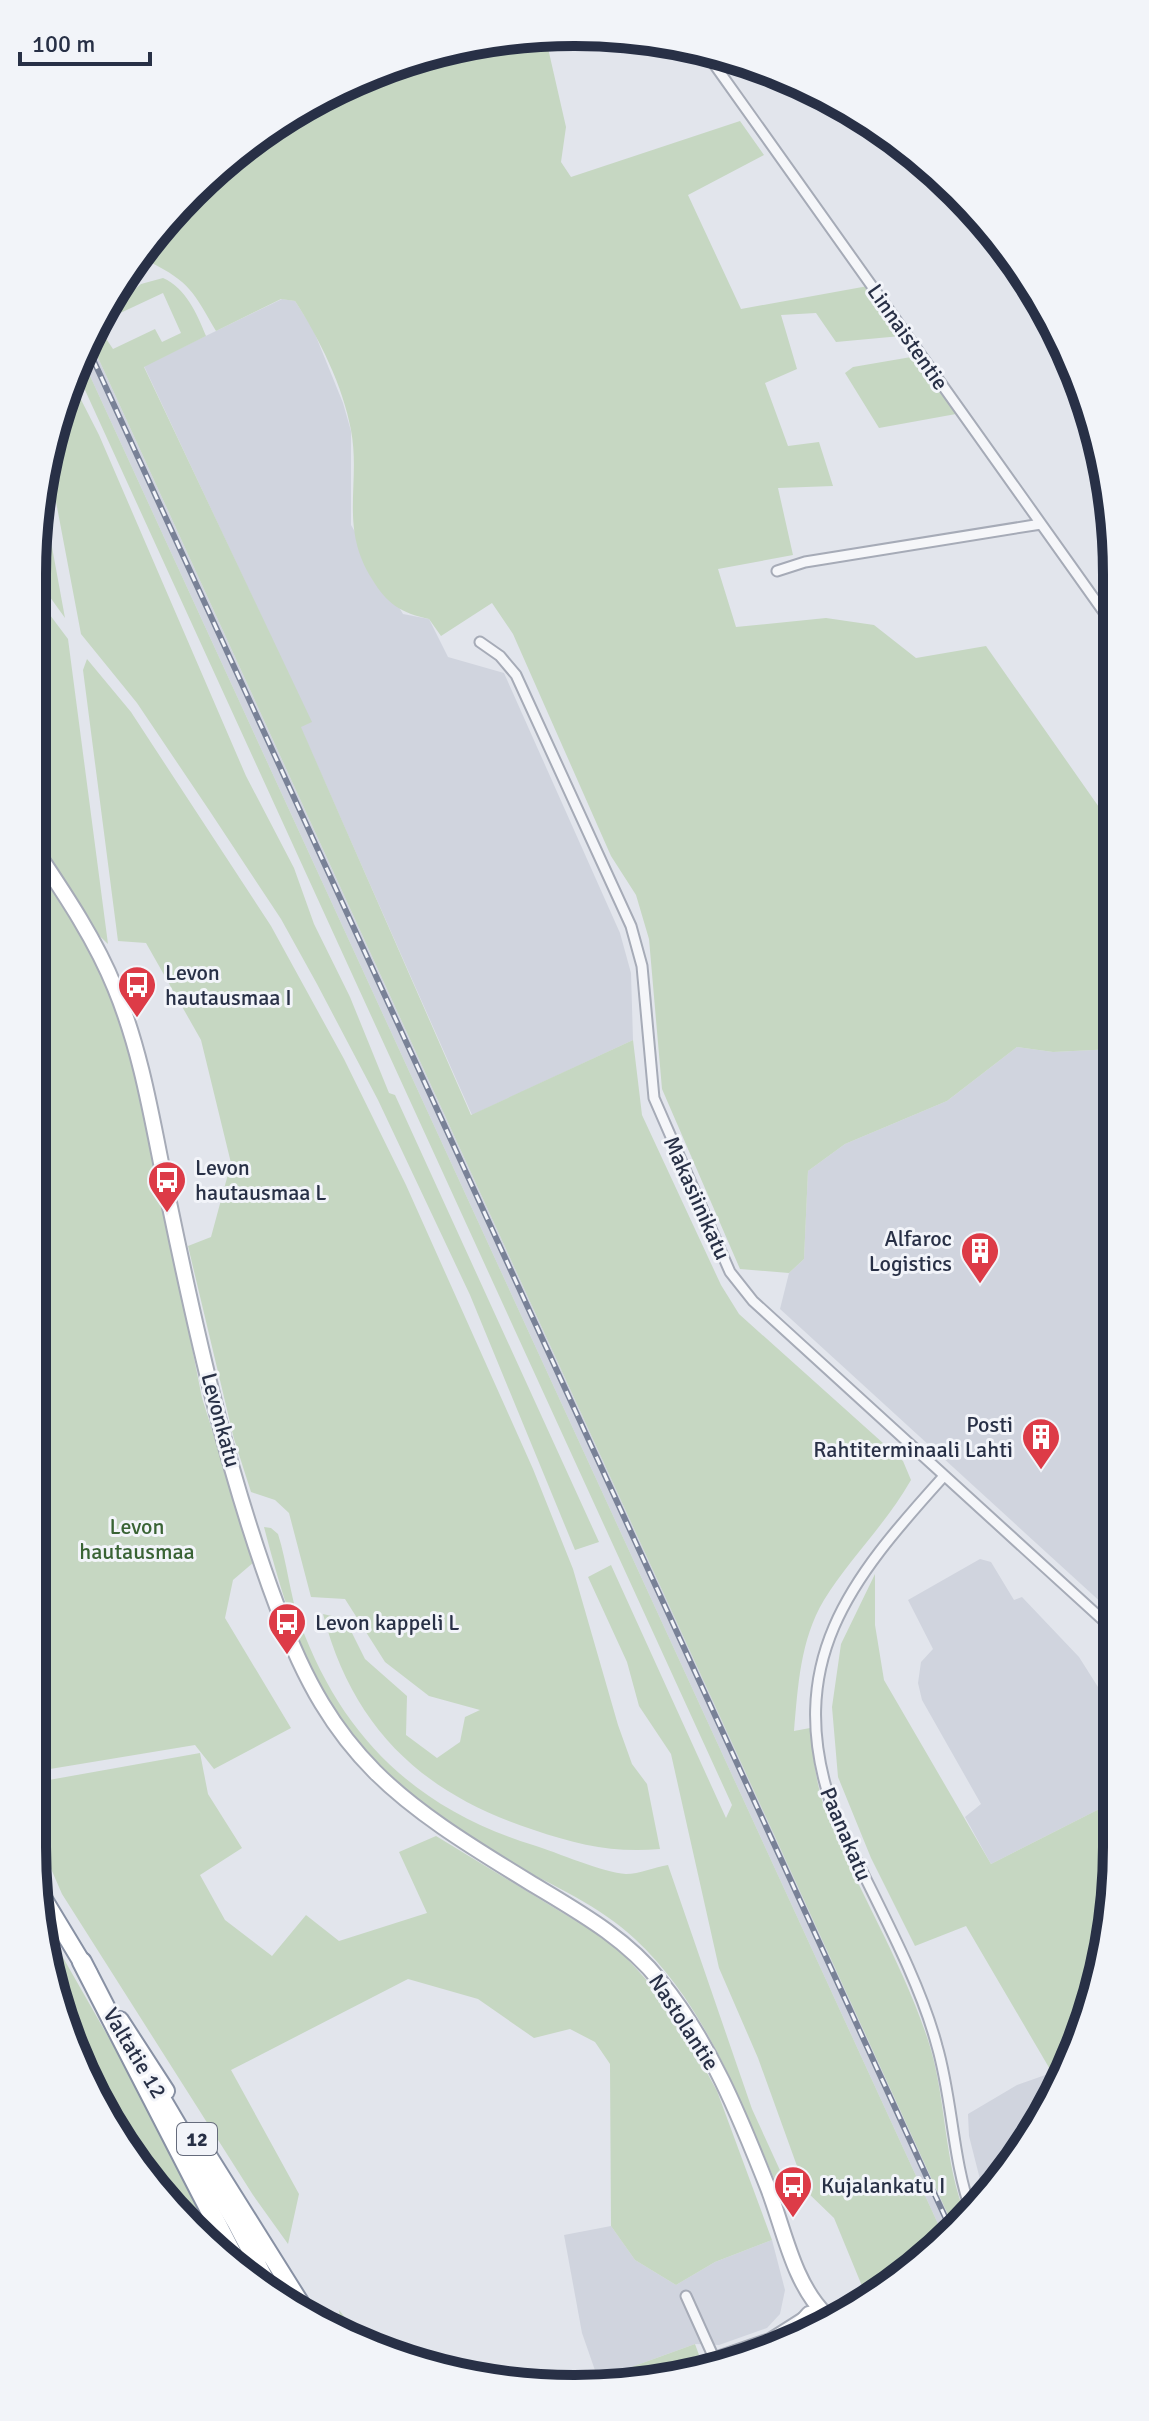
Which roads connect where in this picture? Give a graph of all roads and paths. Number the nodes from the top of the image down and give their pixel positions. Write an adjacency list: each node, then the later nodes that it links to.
1 (715, 65): 2 (street, Linnaistentie)
2 (1041, 524): 3 (street); 4 (street, Linnaistentie)
3 (777, 571)
4 (1103, 611)
5 (480, 642): 7 (street, Makasiinikatu)
6 (46, 868): 9 (main road, Levonkatu)
7 (944, 1476): 8 (street, Makasiinikatu); 12 (street, Paanakatu)
8 (1103, 1620)
9 (436, 1825): 14 (main road, Nastolantie)
10 (50, 1910): 11 (highway, Valtatie 12 / 12)
11 (82, 1962): 13 (highway, 12); 15 (highway, Valtatie 12 / 12); 16 (highway, 12)
12 (968, 2199)
13 (228, 2246)
14 (798, 2270): 18 (main road, Nastolantie); 20 (main road, Nastolantie)
15 (262, 2272)
16 (295, 2295)
17 (686, 2296): 23 (street)
18 (825, 2311)
19 (821, 2313): 20 (main road)
20 (804, 2318): 21 (main road, Nastolantie); 22 (street)
21 (804, 2322)
22 (780, 2334)
23 (713, 2356)

